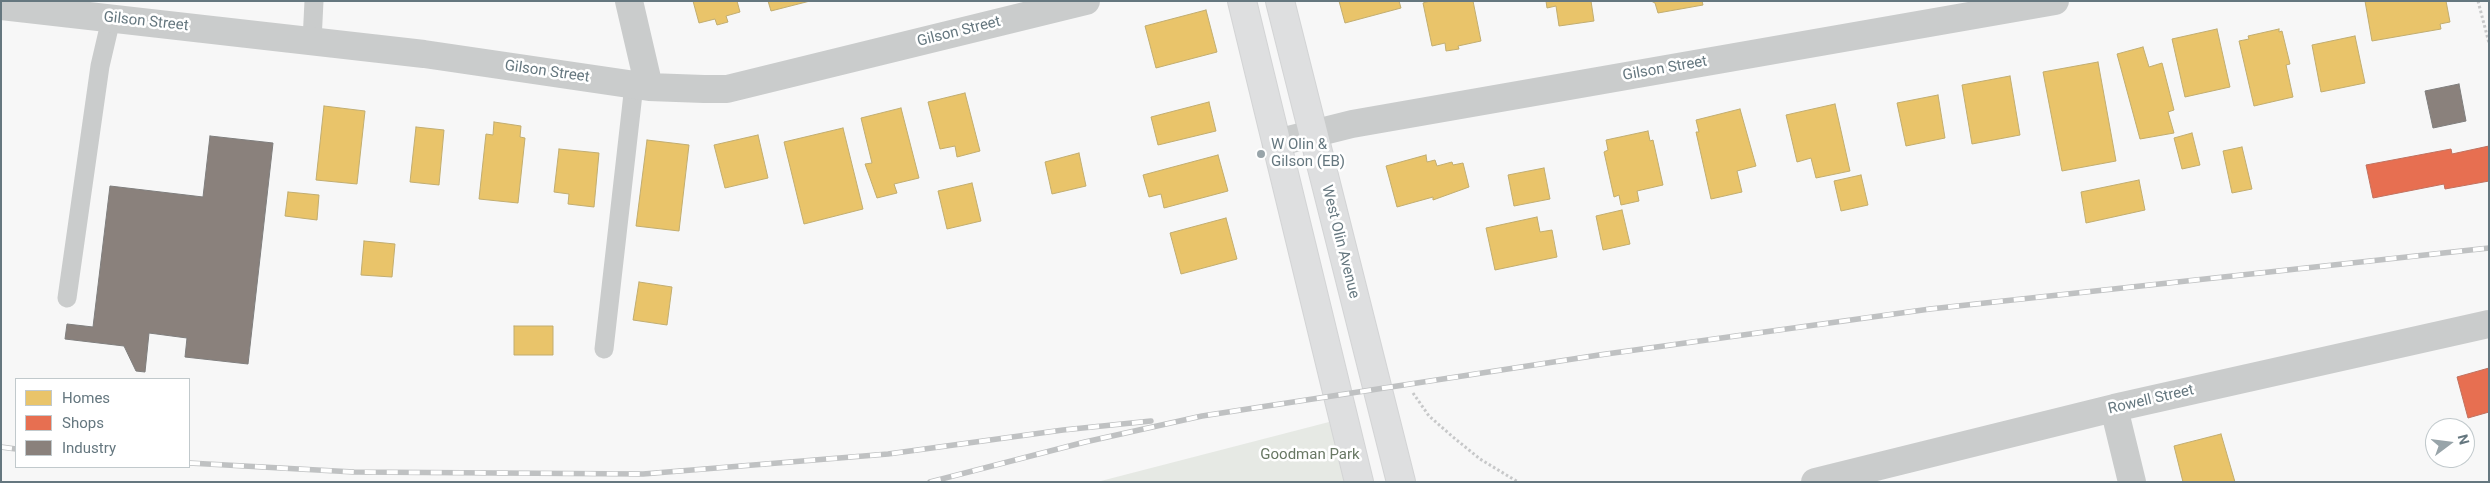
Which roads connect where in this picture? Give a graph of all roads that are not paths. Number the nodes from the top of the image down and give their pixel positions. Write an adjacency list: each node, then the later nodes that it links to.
1 (314, 1): 9 (lane)
2 (629, 1): 10 (street)
3 (1086, 1): 10 (street, Gilson Street)
4 (1242, 1): 12 (street)
5 (1280, 1): 11 (street, West Olin Avenue)
6 (2056, 1): 11 (street, Gilson Street)
7 (8, 5): 8 (street, Gilson Street)
8 (111, 18): 9 (street, Gilson Street); 13 (lane)
9 (312, 41): 10 (street, Gilson Street)
10 (642, 86): 15 (lane)
11 (1313, 133): 12 (street, Gilson Street); 19 (street, West Olin Avenue)
12 (1276, 142): 18 (street)
13 (68, 298)
14 (2489, 324): 16 (street, Rowell Street)
15 (604, 349)
16 (2114, 408): 17 (street, Rowell Street); 21 (street)
17 (1857, 476): 20 (street, Rowell Street)
18 (1359, 482)
19 (1401, 482)
20 (1815, 482)
21 (2132, 482)

